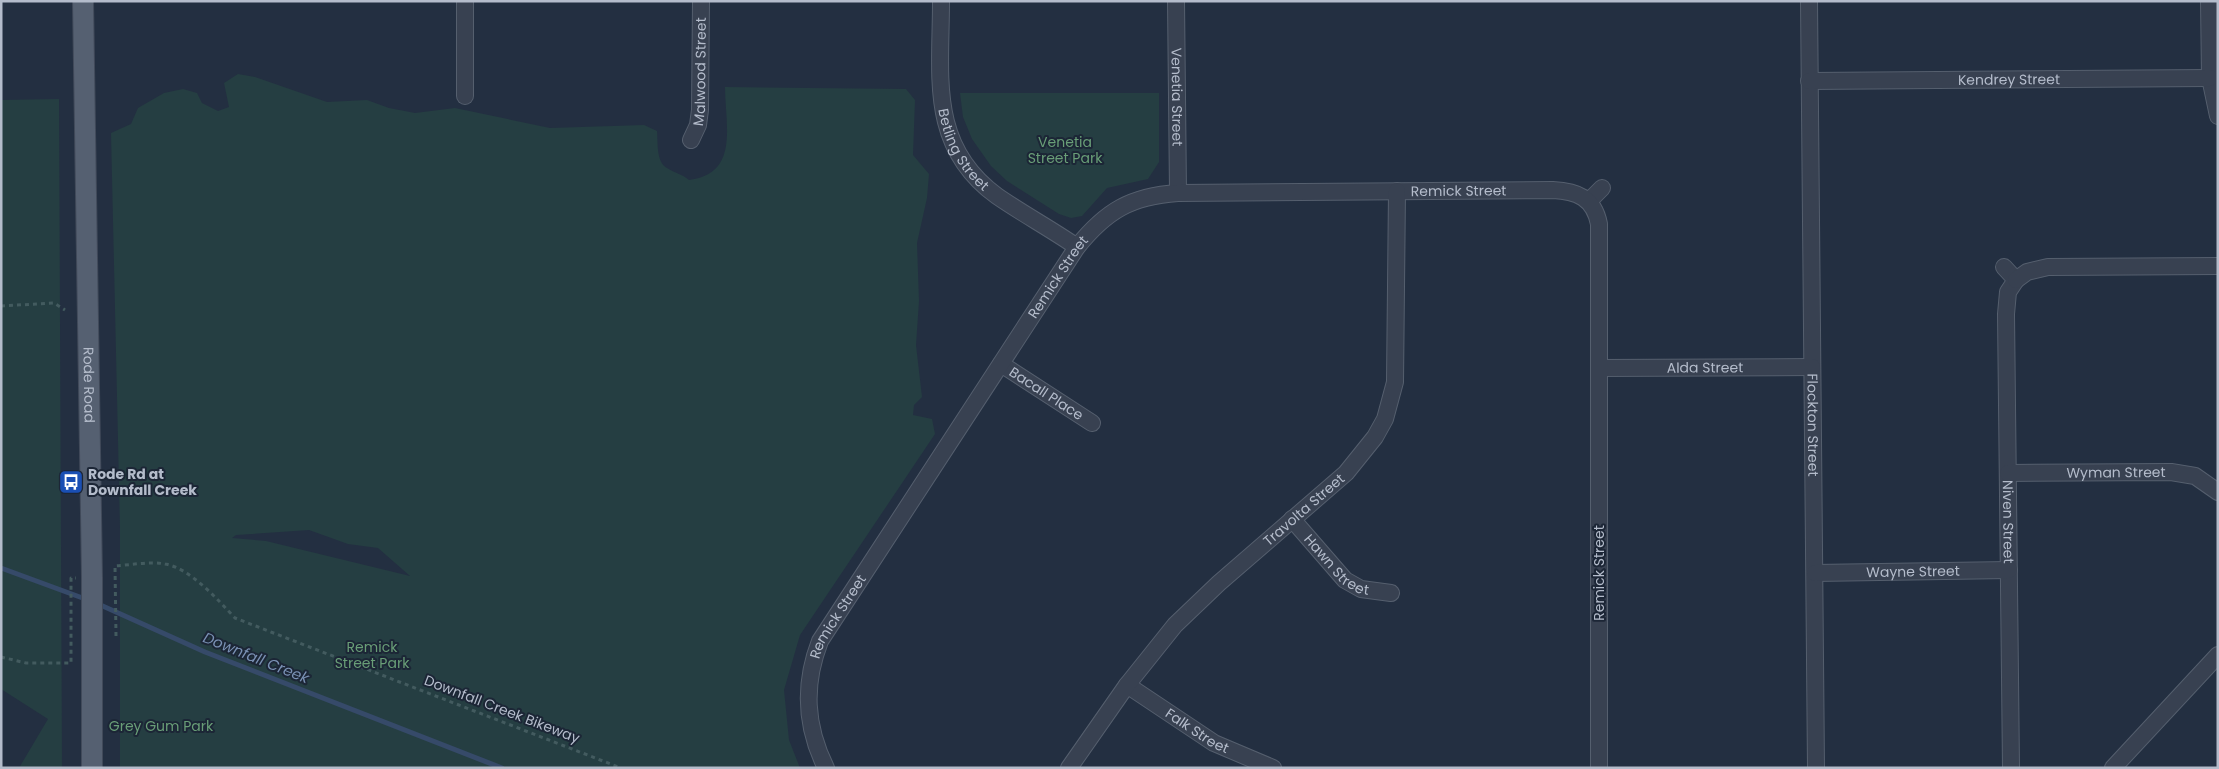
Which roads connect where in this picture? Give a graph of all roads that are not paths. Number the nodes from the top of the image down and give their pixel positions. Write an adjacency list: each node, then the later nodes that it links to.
1 (83, 1): 33 (main road, Rode Road)
2 (465, 1): 10 (street)
3 (701, 1): 12 (street, Malwood Street)
4 (941, 1): 17 (street, Betling Street)
5 (1176, 1): 15 (street, Venetia Street)
6 (1808, 1): 9 (street, Flockton Street)
7 (2209, 1): 8 (street)
8 (2210, 78): 9 (street, Kendrey Street); 11 (street)
9 (1809, 81): 22 (street, Flockton Street)
10 (465, 96)
11 (2218, 116)
12 (692, 140)
13 (1602, 188): 16 (street)
14 (1396, 190): 15 (street, Remick Street); 16 (street, Remick Street); 27 (street, Travolta Street)
15 (1178, 193): 17 (street, Remick Street)
16 (1589, 201): 23 (street, Remick Street)
17 (1077, 247): 21 (street, Remick Street)
18 (2218, 266): 20 (street)
19 (2004, 267): 20 (street)
20 (2016, 280): 25 (street, Niven Street)
21 (1001, 364): 24 (street, Bacall Place); 34 (street, Remick Street)
22 (1812, 367): 23 (street, Alda Street); 29 (street, Flockton Street)
23 (1599, 368): 37 (street, Remick Street)
24 (1092, 423)
25 (2008, 473): 26 (street, Wyman Street); 28 (street, Niven Street)
26 (2218, 492)
27 (1292, 519): 30 (street, Hawn Street); 32 (street, Travolta Street)
28 (2010, 570): 29 (street, Wayne Street); 39 (street, Niven Street)
29 (1815, 573): 38 (street, Flockton Street)
30 (1391, 592)
31 (2218, 655): 40 (street)
32 (1127, 685): 35 (street, Travolta Street); 36 (street, Falk Street)
33 (92, 768)
34 (826, 768)
35 (1068, 768)
36 (1273, 768)
37 (1599, 768)
38 (1816, 768)
39 (2011, 768)
40 (2113, 768)

